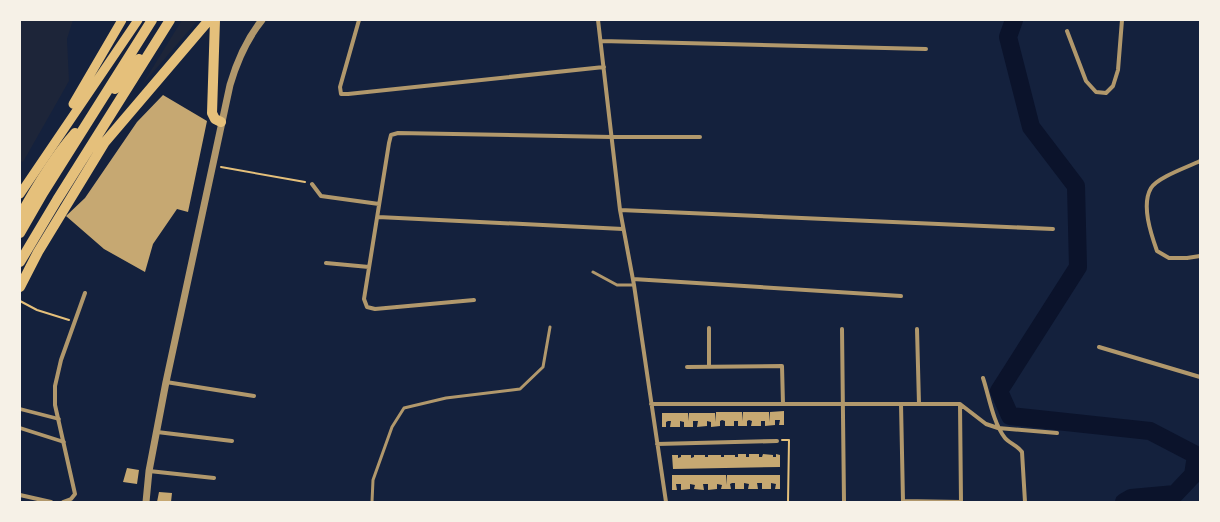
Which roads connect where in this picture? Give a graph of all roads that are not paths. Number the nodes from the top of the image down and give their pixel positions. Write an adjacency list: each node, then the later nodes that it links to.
1 (122, 20): 17 (main road)
2 (138, 20): 17 (main road)
3 (152, 20): 27 (highway)
4 (168, 20): 23 (highway); 29 (highway)
5 (211, 20): 14 (highway); 35 (highway)
6 (262, 20): 14 (street)
7 (359, 20): 13 (street)
8 (598, 20): 11 (street)
9 (1122, 20): 10 (street)
10 (1067, 31)
11 (601, 41): 12 (street); 13 (street)
12 (926, 49)
13 (604, 67): 16 (street)
14 (221, 122): 48 (street)
15 (700, 136): 16 (street)
16 (612, 137): 21 (street); 22 (street)
17 (45, 157): 20 (main road)
18 (1200, 161): 28 (street)
19 (312, 184): 21 (street)
20 (20, 194)
21 (379, 204): 24 (street)
22 (620, 210): 25 (street); 26 (street)
23 (20, 216)
24 (378, 217): 25 (street); 31 (street)
25 (623, 229): 33 (street)
26 (1053, 229)
27 (20, 233)
28 (1200, 256)
29 (20, 262)
30 (326, 263): 31 (street)
31 (370, 267): 38 (street)
32 (592, 272): 34 (lane)
33 (633, 280): 34 (street); 37 (street)
34 (634, 285): 50 (street)
35 (20, 287)
36 (84, 293): 57 (street)
37 (900, 296)
38 (474, 300)
39 (550, 327): 72 (lane)
40 (709, 328): 45 (street)
41 (842, 329): 52 (street)
42 (917, 329): 54 (street)
43 (1099, 347): 46 (street)
44 (688, 367): 45 (street)
45 (709, 367): 51 (street)
46 (1200, 377)
47 (983, 378): 59 (street)
48 (166, 382): 49 (street); 60 (street)
49 (254, 396)
50 (652, 404): 51 (street); 65 (street)
51 (783, 404): 52 (street)
52 (843, 404): 53 (street); 74 (street)
53 (901, 404): 54 (street); 55 (street)
54 (919, 404): 55 (street)
55 (960, 404): 59 (street)
56 (20, 409): 57 (street)
57 (59, 419): 64 (street)
58 (20, 428): 64 (street)
59 (998, 428): 61 (street); 75 (street)
60 (157, 432): 62 (street); 66 (street)
61 (1057, 433)
62 (232, 441)
63 (777, 441): 65 (street)
64 (64, 442): 70 (street)
65 (657, 444): 73 (street)
66 (149, 471): 67 (street); 71 (street)
67 (214, 478)
68 (20, 495): 69 (street)
69 (51, 502)
70 (63, 502)
71 (146, 502)
72 (372, 502)
73 (666, 502)
74 (844, 502)
75 (1025, 502)

